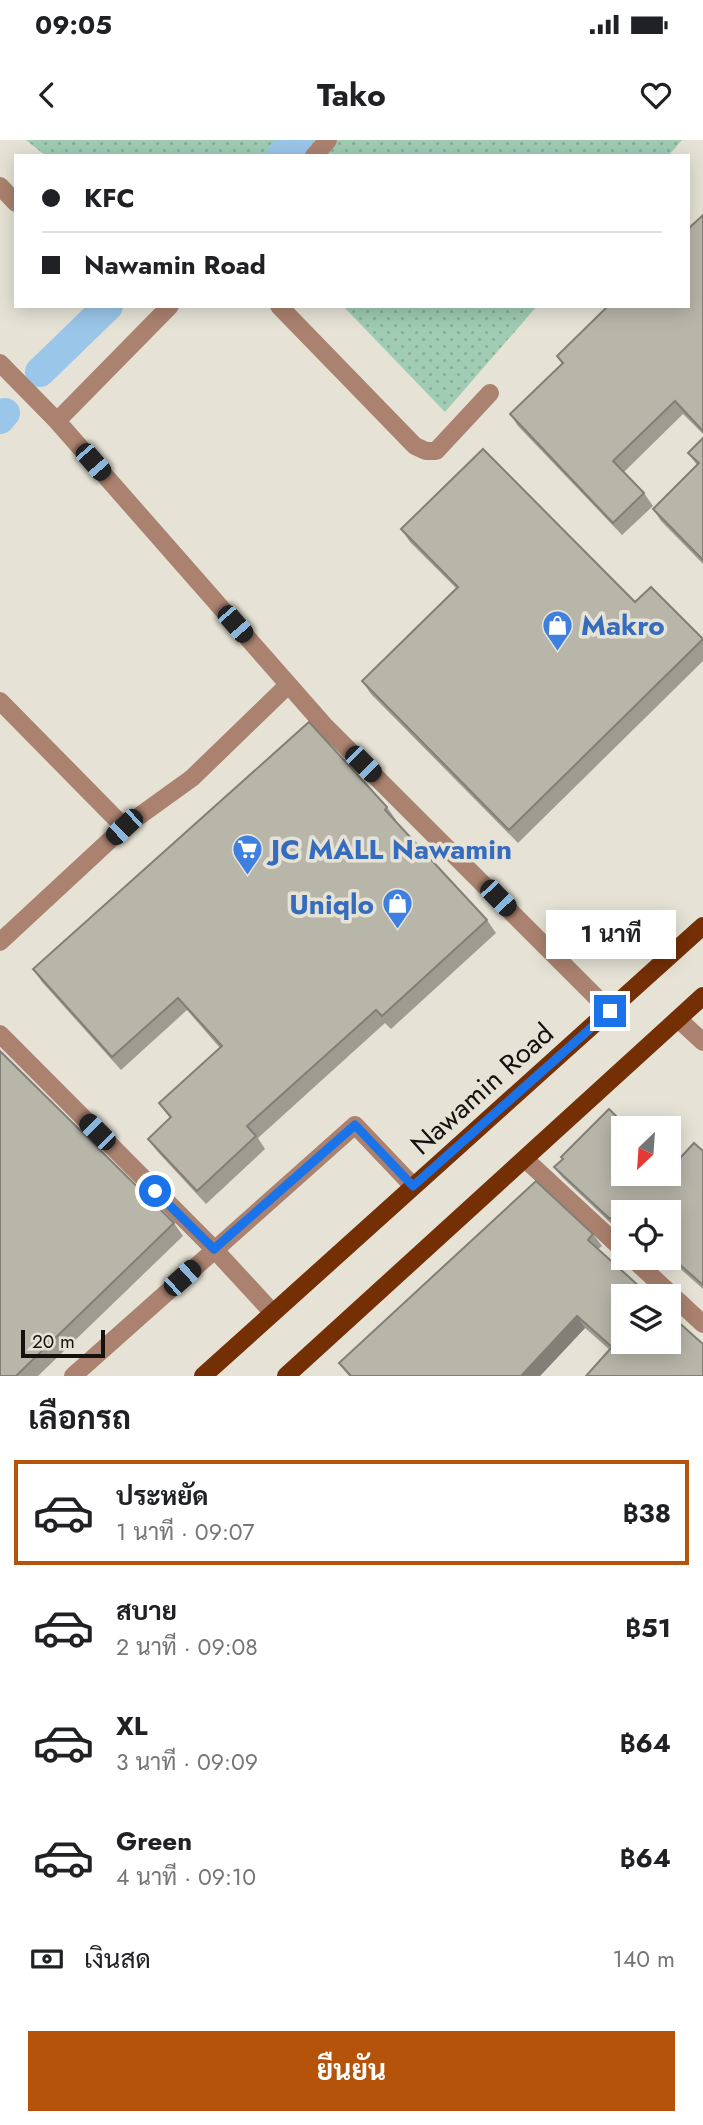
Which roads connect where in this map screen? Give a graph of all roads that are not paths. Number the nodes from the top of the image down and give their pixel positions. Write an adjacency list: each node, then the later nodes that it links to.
1 (328, 140): 2 (street)
2 (316, 154)
3 (0, 186): 4 (street)
4 (14, 200)
5 (168, 308): 9 (street)
6 (281, 308): 8 (street)
7 (0, 363): 9 (street)
8 (490, 393)
9 (57, 421): 10 (street)
10 (288, 685): 12 (street); 16 (street)
11 (0, 701): 12 (street)
12 (124, 827): 14 (street)
13 (703, 926): 16 (main road, Nawamin Road)
14 (4, 930)
15 (703, 996): 17 (main road)
16 (610, 1011): 21 (main road, Nawamin Road)
17 (678, 1019): 19 (street); 20 (main road)
18 (0, 1034): 23 (street)
19 (703, 1042)
20 (525, 1159): 22 (street); 29 (main road)
21 (413, 1186): 23 (street); 25 (main road, Nawamin Road)
22 (611, 1239)
23 (214, 1249): 25 (street); 27 (street)
24 (645, 1270): 26 (street)
25 (273, 1313): 28 (main road, Nawamin Road)
26 (703, 1324)
27 (73, 1376)
28 (203, 1376)
29 (286, 1376)

